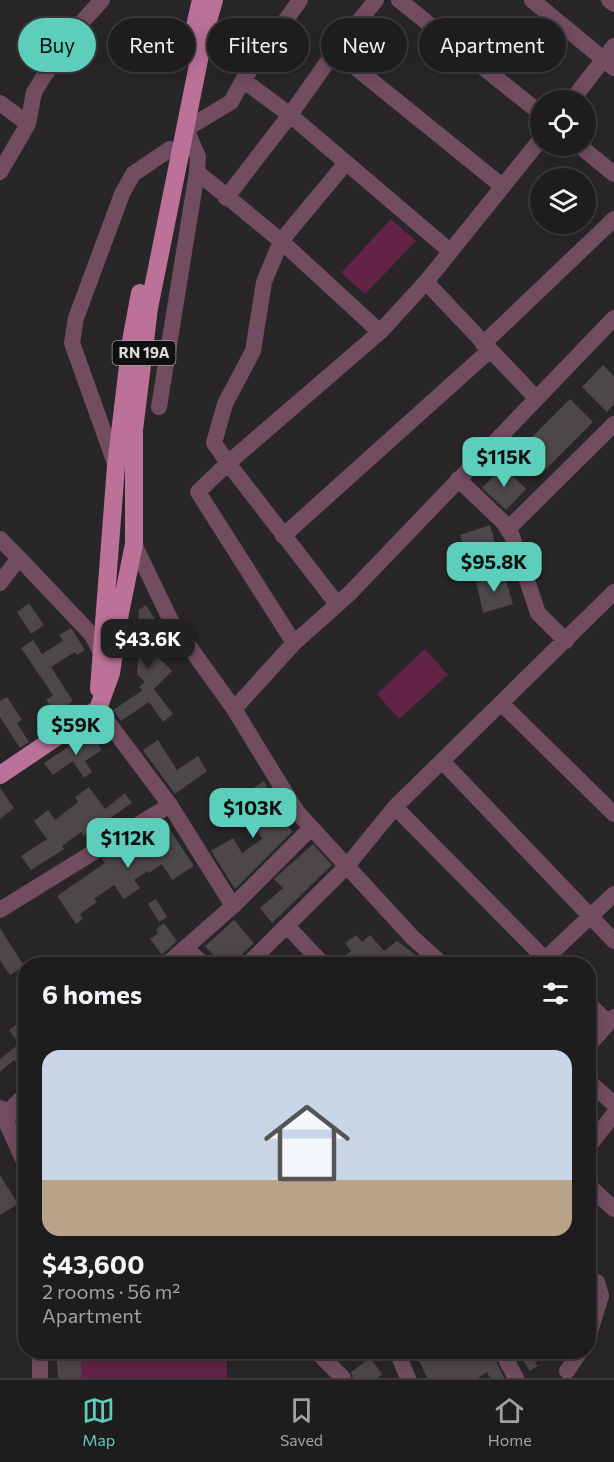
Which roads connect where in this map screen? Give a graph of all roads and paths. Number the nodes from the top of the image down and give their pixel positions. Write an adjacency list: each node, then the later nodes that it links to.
1 (102, 0): 19 (street)
2 (201, 0): 21 (main road, RN 19A)
3 (214, 0): 20 (main road, RN 19A)
4 (300, 0): 14 (street)
5 (376, 0): 10 (street)
6 (399, 0): 17 (street)
7 (532, 0): 11 (street)
8 (609, 0): 9 (street)
9 (614, 4)
10 (362, 18)
11 (611, 58): 15 (street)
12 (321, 71): 18 (street)
13 (361, 72): 28 (street)
14 (243, 80): 18 (street); 20 (street)
15 (581, 90)
16 (0, 104): 19 (street)
17 (530, 105)
18 (290, 115): 24 (street); 29 (street)
19 (28, 124): 25 (street)
20 (186, 129): 26 (street); 34 (main road, RN 19A)
21 (170, 148): 43 (main road, RN 19A); 43 (street)
22 (530, 152): 28 (street)
23 (592, 156): 27 (street)
24 (345, 164): 31 (street); 32 (street)
25 (0, 172)
26 (197, 172): 29 (street); 35 (street)
27 (614, 174)
28 (502, 186): 32 (street)
29 (226, 198): 31 (street)
30 (614, 219): 38 (street)
31 (281, 241): 37 (street); 42 (street)
32 (450, 251): 33 (street)
33 (426, 282): 37 (street); 38 (street)
34 (149, 308): 35 (street); 48 (main road, RN 19A)
35 (175, 313): 40 (street)
36 (614, 318): 39 (street)
37 (380, 332): 42 (street)
38 (486, 347): 39 (street); 46 (street)
39 (536, 398): 44 (street)
40 (159, 407)
41 (614, 424): 45 (street)
42 (228, 463): 46 (street); 54 (street)
43 (116, 466): 55 (main road, RN 19A)
44 (458, 478): 45 (street); 52 (street)
45 (508, 529): 53 (street)
46 (283, 536): 52 (street)
47 (0, 539): 49 (street)
48 (134, 544): 57 (main road, RN 19A); 58 (street)
49 (19, 558): 50 (street); 55 (street)
50 (0, 583)
51 (614, 592): 53 (street)
52 (337, 604): 54 (street)
53 (566, 641): 56 (street)
54 (294, 644): 58 (street)
55 (100, 651): 57 (main road, RN 19A)
56 (501, 703): 59 (street); 63 (street)
57 (98, 709): 60 (main road); 61 (street)
58 (234, 709): 64 (street)
59 (442, 761): 62 (street); 69 (street)
60 (0, 776)
61 (170, 805): 67 (street); 68 (street)
62 (395, 807): 65 (street); 78 (street)
63 (614, 814)
64 (312, 828): 65 (street); 67 (street)
65 (347, 866): 70 (street); 77 (street)
66 (614, 894): 69 (street)
67 (233, 906): 72 (street)
68 (0, 909)
69 (591, 917): 71 (street); 79 (street)
70 (287, 926): 75 (street); 76 (street)
71 (614, 941)
72 (186, 948): 73 (street); 74 (street)
73 (175, 957)
74 (196, 957)
75 (255, 957)
76 (316, 957)
77 (434, 957)
78 (542, 957)
79 (552, 957)
80 (596, 1009): 81 (street)
81 (611, 1020): 82 (street)
82 (596, 1037)
83 (596, 1088): 85 (street)
84 (18, 1100): 86 (street)
85 (614, 1104)
86 (5, 1109): 89 (street)
87 (614, 1114): 88 (street)
88 (596, 1137)
89 (18, 1148)
90 (596, 1192): 91 (street)
91 (614, 1209)
92 (596, 1282): 93 (street)
93 (596, 1317)
94 (40, 1359): 100 (street)
95 (324, 1359): 101 (street)
96 (400, 1359): 102 (street)
97 (506, 1359): 103 (street)
98 (575, 1359): 99 (street)
99 (567, 1371)
100 (40, 1378)
101 (343, 1378)
102 (408, 1378)
103 (516, 1378)

